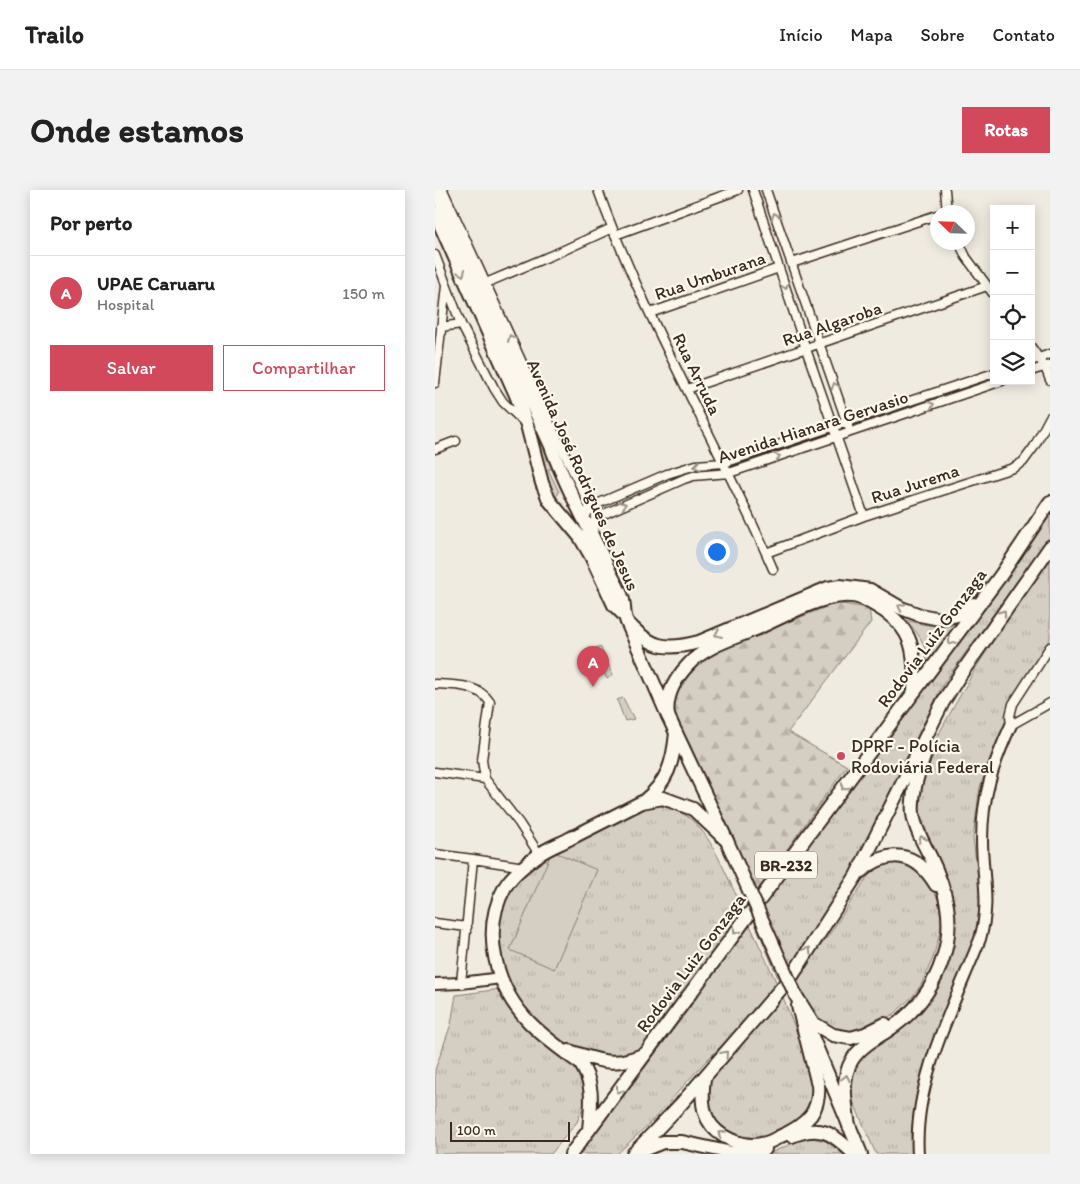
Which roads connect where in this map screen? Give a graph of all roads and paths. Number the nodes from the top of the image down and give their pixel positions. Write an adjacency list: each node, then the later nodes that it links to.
1 (435, 190): 16 (main road, Avenida José Rodrigues de Jesus)
2 (443, 190): 18 (street)
3 (598, 190): 11 (street, Rua Arruda)
4 (738, 190): 11 (street)
5 (753, 190): 15 (street)
6 (767, 190): 14 (street, one-way to 6)
7 (945, 190): 8 (street)
8 (946, 205)
9 (435, 213): 37 (main road, Avenida José Rodrigues de Jesus, one-way to 37)
10 (930, 217): 14 (street)
11 (613, 232): 18 (street); 21 (street, Rua Arruda)
12 (963, 250): 19 (street)
13 (435, 256): 17 (street)
14 (792, 263): 24 (street)
15 (779, 268): 21 (street, Rua Umburana); 25 (street, one-way to 25)
16 (473, 271): 18 (street); 45 (main road, Avenida José Rodrigues de Jesus)
17 (447, 283): 22 (street); 23 (street)
18 (486, 283): 49 (street, one-way to 18)
19 (987, 286): 20 (street); 24 (street, Rua Algaroba)
20 (990, 290)
21 (650, 313): 34 (street, Rua Arruda)
22 (461, 324): 23 (street); 37 (street)
23 (441, 327): 32 (street)
24 (821, 344): 25 (street, Rua Algaroba); 36 (street, one-way to 24)
25 (805, 349): 34 (street, Rua Algaroba); 38 (street)
26 (1050, 354): 27 (street)
27 (1035, 359): 28 (street)
28 (1047, 366): 29 (street); 31 (street)
29 (1035, 370)
30 (990, 374): 36 (street, Avenida Hianara Gervasio)
31 (1050, 380)
32 (435, 384)
33 (990, 385): 39 (street, Avenida Hianara Gervasio, one-way to 33)
34 (687, 389): 43 (street, Rua Arruda)
35 (1050, 417): 51 (street, Rua Jurema)
36 (847, 422): 38 (street, Avenida Hianara Gervasio); 39 (street)
37 (527, 425): 46 (main road, Avenida José Rodrigues de Jesus)
38 (833, 426): 40 (street); 43 (street, Avenida Hianara Gervasio)
39 (850, 432): 40 (street, Avenida Hianara Gervasio)
40 (837, 438): 44 (street, Avenida Hianara Gervasio, one-way to 40); 51 (street)
41 (456, 441): 42 (street)
42 (435, 449)
43 (724, 463): 44 (street, Rua Arruda); 49 (street, Avenida Hianara Gervasio, one-way to 49)
44 (729, 473): 52 (street, Avenida Hianara Gervasio, one-way to 44); 54 (street, Rua Arruda)
45 (560, 474): 46 (main road); 47 (main road, Avenida José Rodrigues de Jesus)
46 (541, 477): 50 (main road, Avenida José Rodrigues de Jesus)
47 (571, 497): 50 (main road); 52 (main road, Avenida José Rodrigues de Jesus)
48 (1050, 502): 56 (main road, Rodovia Luiz Gonzaga / BR-232)
49 (591, 507): 52 (street)
50 (555, 508): 57 (main road, Avenida José Rodrigues de Jesus)
51 (864, 516): 54 (street, Rua Jurema)
52 (589, 519): 57 (main road, Avenida José Rodrigues de Jesus)
53 (1050, 547): 61 (main road, one-way to 53)
54 (766, 553): 55 (street, Rua Arruda)
55 (773, 569)
56 (1001, 575): 57 (main road, one-way to 57); 60 (main road, Rodovia Luiz Gonzaga / BR-232, one-way to 60)
57 (625, 618): 63 (main road)
58 (1050, 647): 64 (street)
59 (435, 684): 67 (street)
60 (915, 692): 63 (main road); 82 (main road, Rodovia Luiz Gonzaga / BR-232, one-way to 82)
61 (943, 702): 74 (main road); 84 (main road, one-way to 61)
62 (1050, 704): 64 (street)
63 (668, 716): 65 (main road)
64 (1011, 726): 90 (street)
65 (676, 733): 68 (main road); 69 (main road)
66 (435, 772): 67 (street)
67 (485, 779): 71 (street)
68 (642, 802): 69 (main road); 71 (main road)
69 (727, 841): 80 (main road, bridge)
70 (435, 854): 72 (street)
71 (539, 854): 73 (main road)
72 (473, 858): 73 (street); 76 (street)
73 (524, 867): 77 (main road)
74 (856, 876): 80 (main road); 83 (main road, one-way to 74)
75 (435, 923): 76 (street)
76 (467, 927): 78 (street)
77 (501, 978): 78 (street); 81 (main road)
78 (461, 983): 79 (street)
79 (435, 984)
80 (796, 996): 83 (main road, one-way to 83); 84 (main road)
81 (559, 1048): 82 (main road); 85 (main road)
82 (645, 1054): 85 (main road, Rodovia Luiz Gonzaga / BR-232, one-way to 85)
83 (704, 1078): 87 (main road)
84 (849, 1126): 89 (main road)
85 (589, 1132): 86 (main road, Rodovia Luiz Gonzaga / BR-232)
86 (571, 1154)
87 (633, 1154): 88 (main road)
88 (854, 1154)
89 (861, 1154)
90 (918, 1154)

